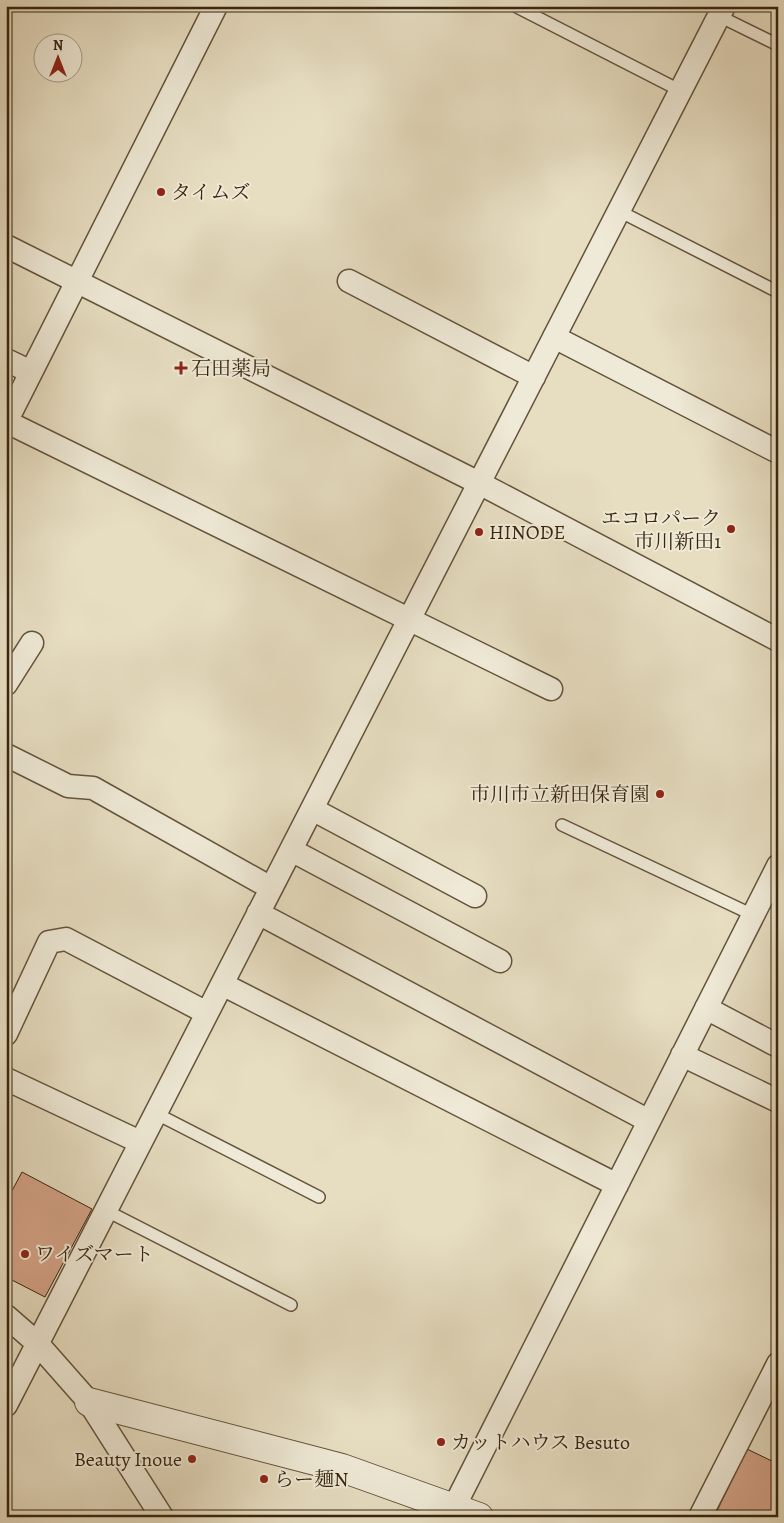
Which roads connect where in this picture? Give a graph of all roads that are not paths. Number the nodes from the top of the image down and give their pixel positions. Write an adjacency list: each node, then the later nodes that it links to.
1 (216, 6): 9 (street)
2 (515, 6): 5 (lane)
3 (722, 11): 4 (lane); 5 (street)
4 (778, 45)
5 (681, 91): 6 (street)
6 (619, 211): 10 (lane); 11 (street)
7 (6, 246): 9 (street)
8 (349, 281): 14 (street)
9 (78, 282): 13 (street); 17 (street)
10 (778, 292)
11 (554, 337): 14 (street); 16 (street)
12 (6, 360): 13 (street)
13 (32, 372): 15 (street)
14 (534, 377): 17 (street)
15 (6, 422): 18 (street)
16 (778, 452)
17 (479, 483): 18 (street); 19 (street)
18 (409, 619): 22 (street); 24 (street)
19 (778, 640)
20 (20, 649): 21 (street)
21 (6, 684)
22 (551, 689)
23 (6, 755): 28 (street)
24 (312, 809): 26 (street); 29 (street)
25 (562, 825): 31 (lane)
26 (291, 850): 28 (street); 32 (street)
27 (778, 866): 31 (street)
28 (271, 888): 30 (street)
29 (475, 896)
30 (258, 913): 33 (street); 42 (street)
31 (753, 915): 34 (street)
32 (500, 962)
33 (222, 984): 35 (street); 44 (street)
34 (706, 1008): 37 (street); 38 (street)
35 (207, 1013): 36 (street); 41 (street)
36 (6, 1034)
37 (778, 1046)
38 (682, 1055): 40 (street); 42 (street)
39 (6, 1079): 43 (street)
40 (778, 1101)
41 (155, 1113): 43 (street); 45 (lane)
42 (649, 1121): 44 (street)
43 (140, 1142): 46 (street)
44 (617, 1185): 53 (street)
45 (318, 1196)
46 (105, 1210): 47 (lane); 49 (street)
47 (291, 1305)
48 (6, 1316): 49 (street)
49 (38, 1343): 51 (street); 52 (street)
50 (778, 1364): 55 (street)
51 (89, 1402): 53 (street); 54 (street)
52 (6, 1405)
53 (461, 1514)
54 (162, 1517)
55 (700, 1517)

